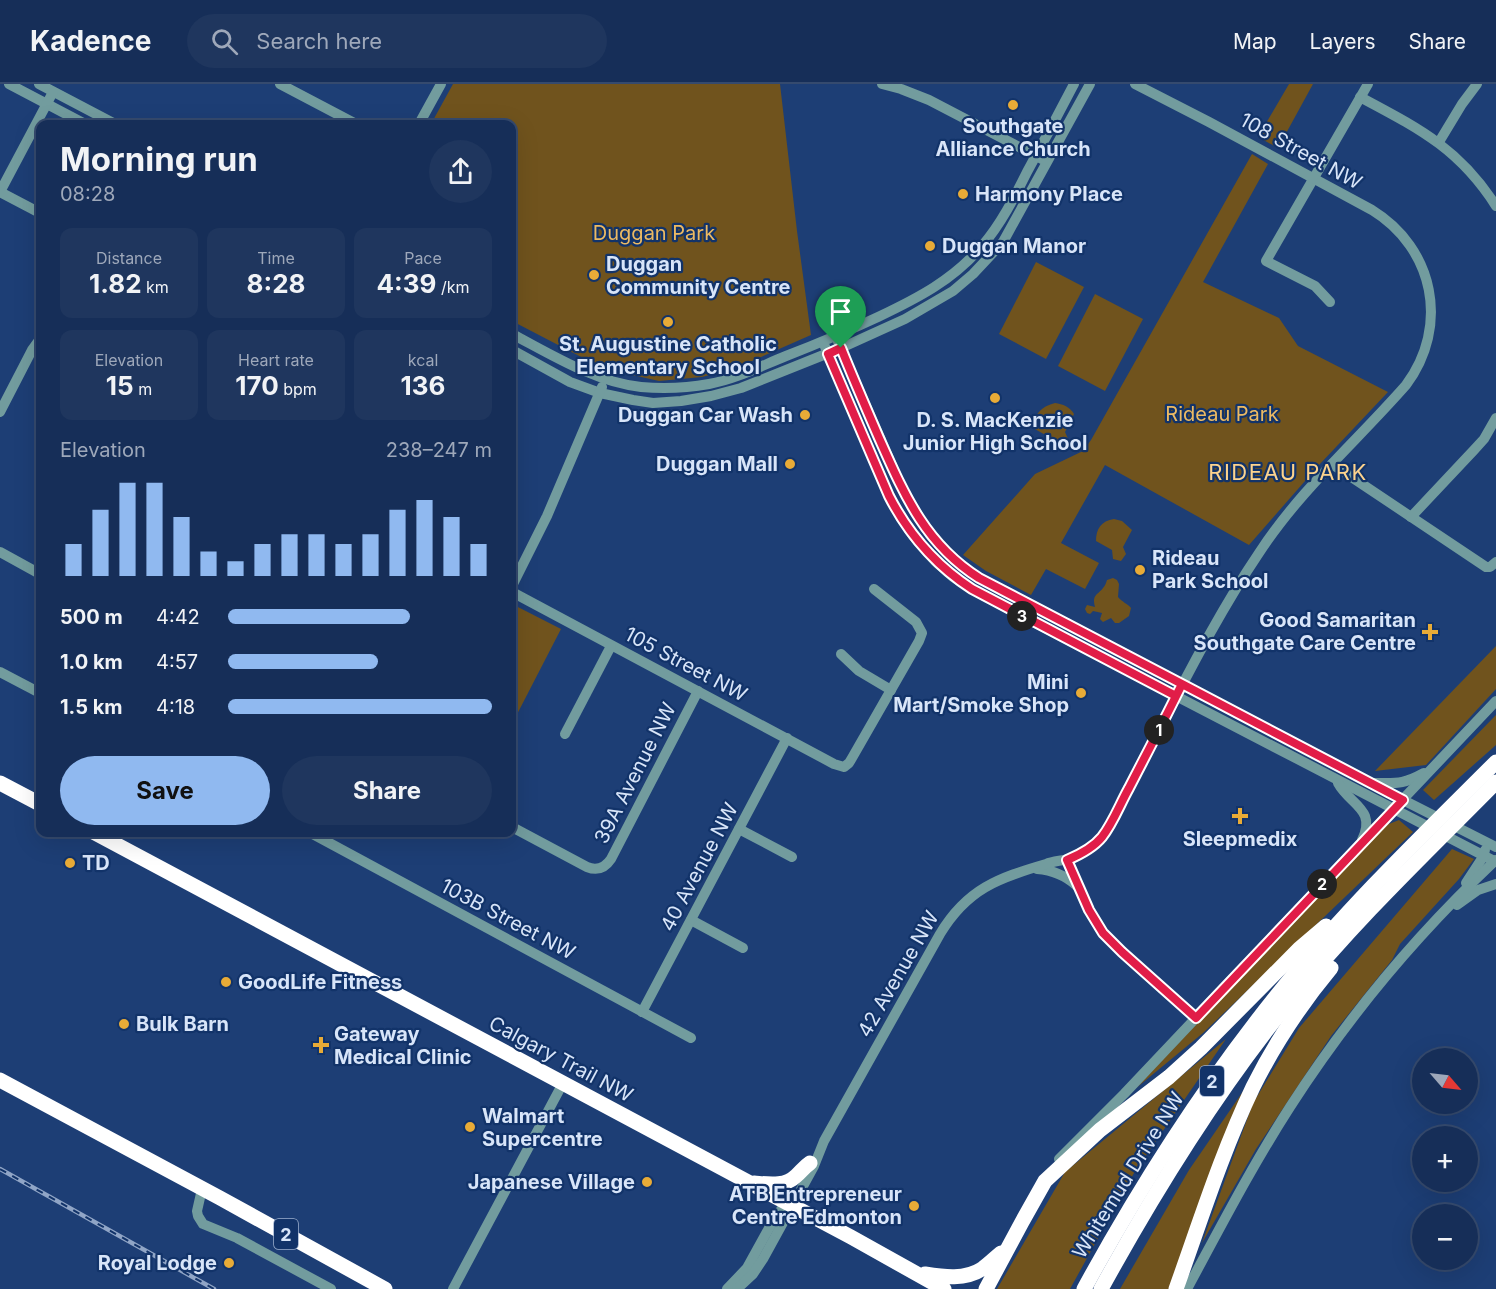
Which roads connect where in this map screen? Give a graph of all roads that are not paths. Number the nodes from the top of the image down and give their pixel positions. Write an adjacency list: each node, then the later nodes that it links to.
1 (9, 84): 13 (street)
2 (39, 84): 11 (street)
3 (280, 84): 17 (street)
4 (441, 84): 18 (street)
5 (882, 84): 21 (street)
6 (1074, 84): 21 (street)
7 (1090, 84): 22 (street)
8 (1135, 84): 23 (street, 108 Street NW)
9 (1368, 84): 12 (street)
10 (1477, 84): 20 (street)
11 (53, 92): 13 (street); 16 (street)
12 (1360, 98): 20 (street); 23 (street)
13 (47, 104): 14 (street); 15 (street)
14 (38, 120)
15 (77, 120)
16 (107, 120)
17 (348, 120)
18 (421, 120)
19 (36, 125): 24 (street)
20 (1439, 142): 25 (street)
21 (1036, 156): 22 (street); 30 (street)
22 (1048, 162): 33 (street)
23 (1313, 179): 27 (street, 108 Street NW); 28 (street)
24 (0, 192): 26 (street)
25 (1496, 206)
26 (36, 211)
27 (1426, 276): 40 (street, 42 Avenue NW)
28 (1330, 303)
29 (516, 336): 36 (street)
30 (836, 336): 31 (street); 33 (street)
31 (823, 342): 35 (street); 36 (street)
32 (36, 345): 38 (street)
33 (841, 348): 35 (street); 51 (street)
34 (516, 352): 37 (street)
35 (828, 354): 37 (street); 55 (street)
36 (605, 378): 37 (street)
37 (600, 393): 45 (street)
38 (0, 412)
39 (1496, 418): 41 (street)
40 (1332, 464): 41 (street); 51 (street, 42 Avenue NW)
41 (1411, 517): 43 (street)
42 (0, 552): 44 (street)
43 (1491, 565)
44 (36, 572)
45 (516, 578)
46 (874, 588): 52 (street)
47 (516, 594): 48 (street, 105 Street NW)
48 (612, 646): 54 (street, 105 Street NW); 57 (street)
49 (841, 654): 52 (street)
50 (0, 672): 53 (street)
51 (1182, 684): 55 (street, 42 Avenue NW); 64 (street)
52 (891, 690): 58 (street, 105 Street NW)
53 (36, 691)
54 (698, 691): 58 (street, 105 Street NW); 68 (street, 39A Avenue NW)
55 (1176, 696): 61 (street); 76 (street, 42 Avenue NW)
56 (1496, 701): 60 (street)
57 (565, 734)
58 (787, 738): 69 (street, 40 Avenue NW)
59 (1496, 762): 81 (highway, Whitemud Drive NW / 2)
60 (1430, 770): 64 (street); 65 (street)
61 (1336, 780): 67 (street); 72 (street)
62 (1496, 782): 85 (highway, Whitemud Drive NW / 2)
63 (0, 783): 66 (highway)
64 (1371, 783): 65 (street)
65 (1403, 800): 67 (street); 73 (street)
66 (36, 802)
67 (1394, 810): 72 (street); 74 (street)
68 (516, 829)
69 (739, 829): 75 (street); 83 (street, 40 Avenue NW)
70 (102, 837): 91 (highway, Calgary Trail NW)
71 (318, 837): 87 (street, 103B Street NW)
72 (1360, 843): 88 (street)
73 (1490, 843): 74 (street); 77 (street)
74 (1483, 856): 77 (street); 82 (street)
75 (792, 857)
76 (1067, 860): 78 (street, 42 Avenue NW); 80 (street)
77 (1495, 861): 82 (street)
78 (1031, 868): 80 (street); 92 (street, 42 Avenue NW)
79 (1496, 884): 84 (street)
80 (1079, 888): 88 (street)
81 (1367, 892): 93 (highway); 106 (highway, Whitemud Drive NW / 2)
82 (1458, 897): 84 (street)
83 (691, 920): 86 (street); 87 (street, 40 Avenue NW)
84 (1433, 923): 109 (street)
85 (1354, 926): 107 (highway, Whitemud Drive NW / 2); 108 (highway)
86 (743, 948)
87 (642, 1012): 89 (street, 103B Street NW)
88 (1196, 1018): 93 (street)
89 (691, 1038)
90 (0, 1080): 95 (highway, 2)
91 (563, 1083): 94 (highway, Calgary Trail NW); 101 (street)
92 (814, 1157): 94 (highway); 96 (street, 42 Avenue NW)
93 (1046, 1181): 97 (highway)
94 (750, 1183): 96 (highway, Calgary Trail NW)
95 (202, 1189): 99 (street); 100 (highway, 2)
96 (789, 1204): 98 (highway, Calgary Trail NW); 102 (street, 42 Avenue NW); 103 (street, 42 Avenue NW)
97 (1008, 1247): 98 (highway); 105 (highway)
98 (916, 1273): 104 (highway, Calgary Trail NW)
99 (330, 1289)
100 (385, 1289)
101 (453, 1289)
102 (727, 1289)
103 (737, 1289)
104 (944, 1289)
105 (986, 1289)
106 (1084, 1289)
107 (1101, 1289)
108 (1176, 1289)
109 (1186, 1289)

